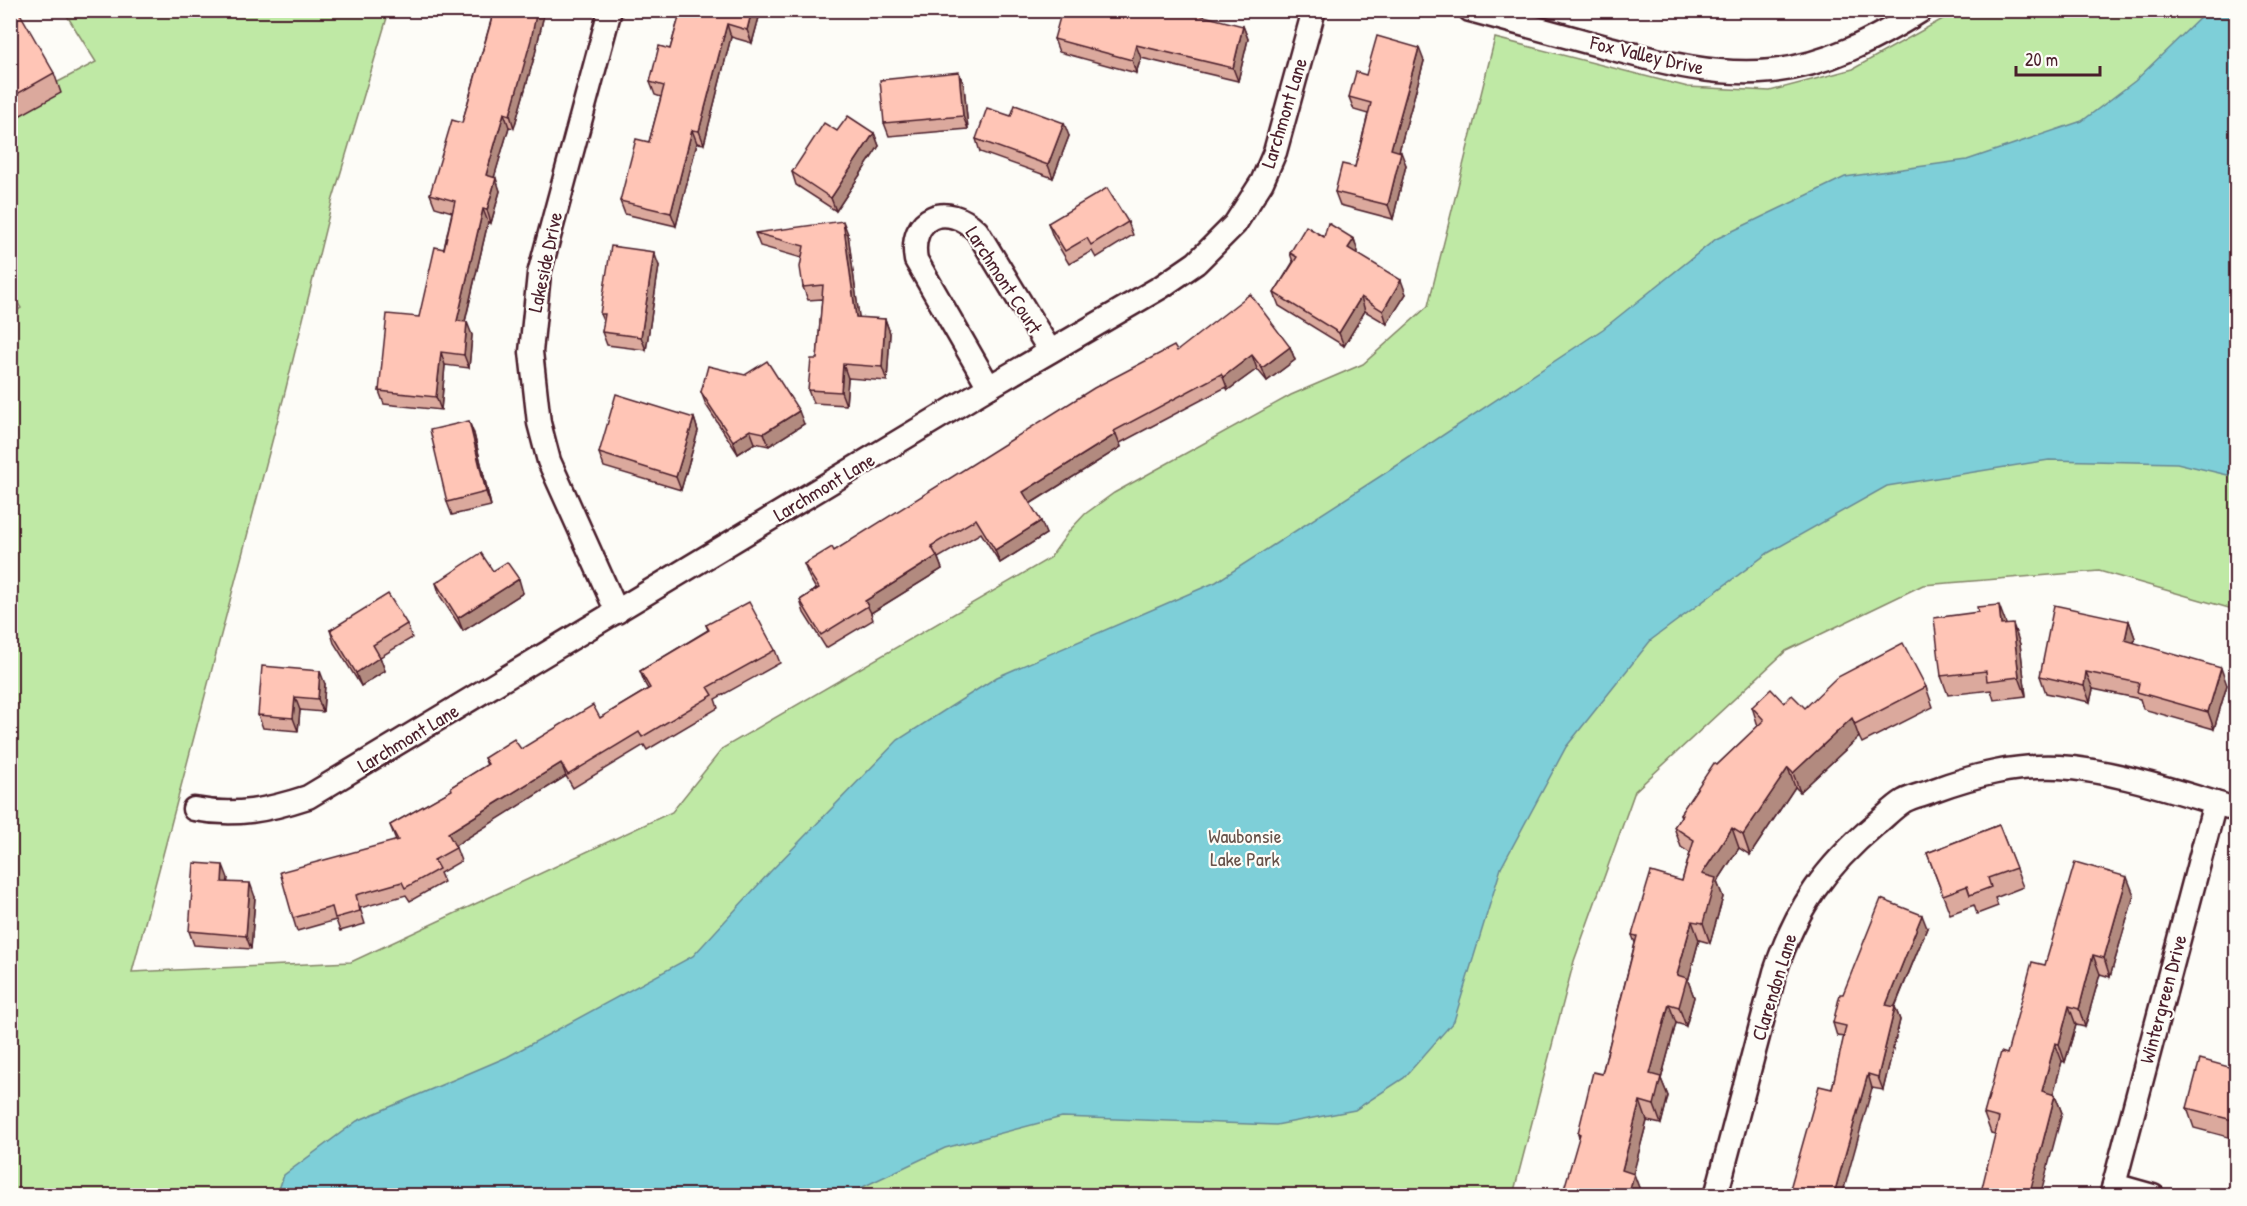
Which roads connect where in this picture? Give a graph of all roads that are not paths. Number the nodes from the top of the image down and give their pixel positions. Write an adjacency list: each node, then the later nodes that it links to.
1 (610, 10): 7 (street, Lakeside Drive)
2 (1314, 10): 5 (street, Larchmont Lane)
3 (1470, 10): 4 (street, Fox Valley Drive)
4 (1922, 10)
5 (1050, 351): 6 (street, Larchmont Lane); 6 (street, Larchmont Court)
6 (989, 387): 7 (street, Larchmont Lane)
7 (617, 612): 9 (street, Larchmont Lane)
8 (2215, 803): 10 (street, Clarendon Lane); 11 (street, Wintergreen Drive); 12 (street, Clarendon Lane)
9 (194, 809)
10 (2236, 809)
11 (2112, 1190): 13 (street)
12 (1716, 1196)
13 (2153, 1196)

